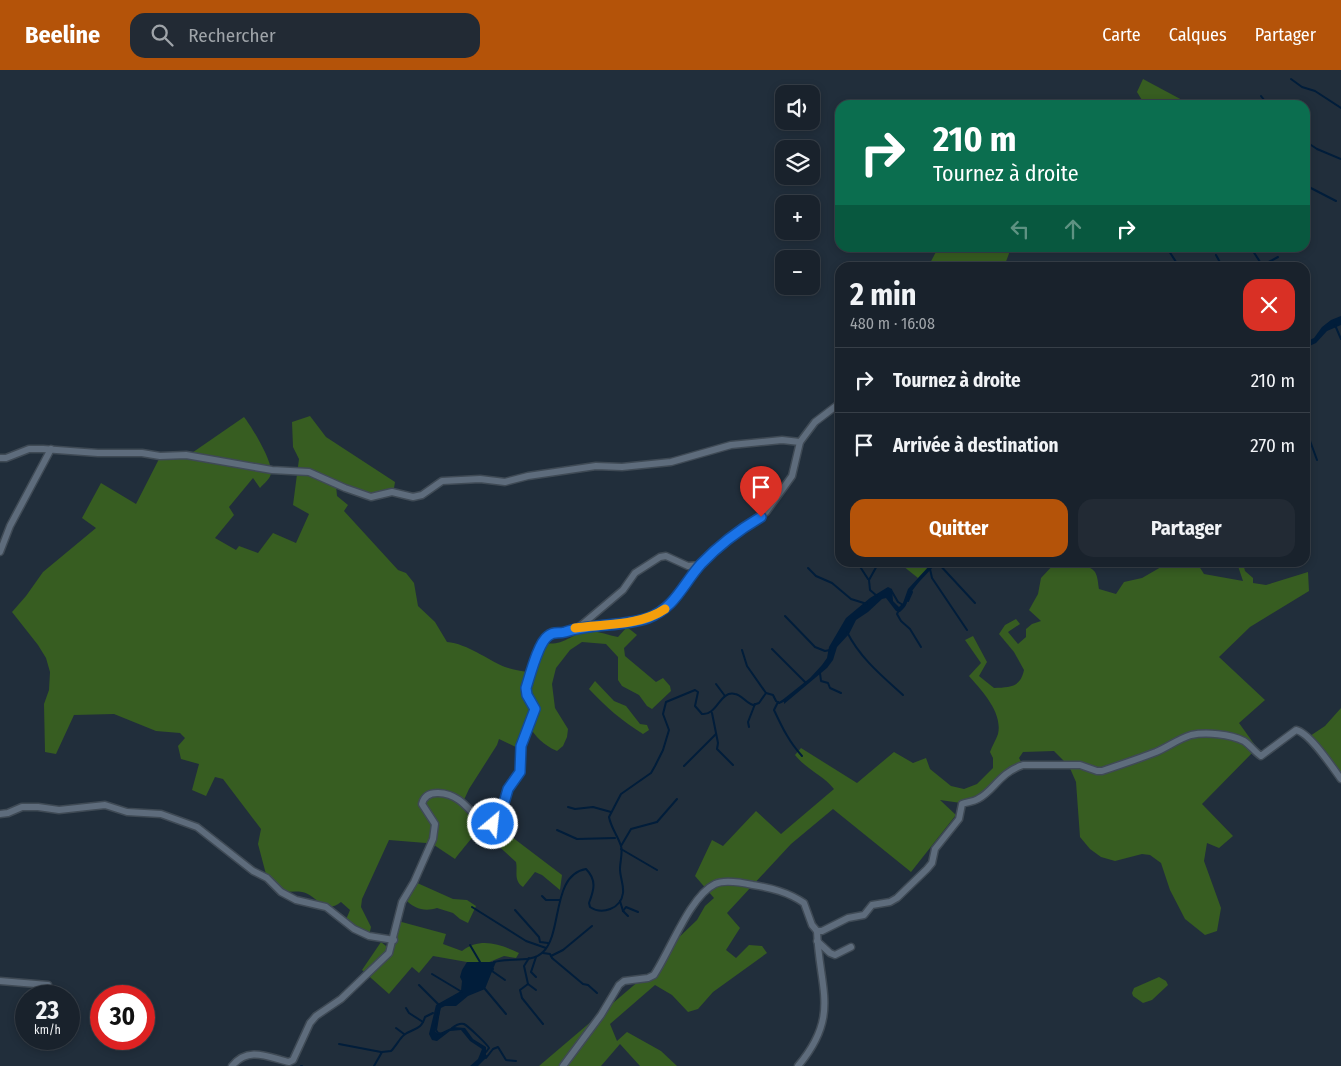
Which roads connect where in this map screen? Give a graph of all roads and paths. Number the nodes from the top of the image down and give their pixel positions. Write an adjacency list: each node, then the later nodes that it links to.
1 (835, 407): 2 (street)
2 (800, 442): 3 (street); 6 (street)
3 (51, 449): 4 (street); 5 (street)
4 (0, 458)
5 (0, 552)
6 (700, 565): 7 (street); 7 (street)
7 (578, 628): 11 (street)
8 (1341, 779): 10 (street)
9 (0, 814): 11 (street)
10 (817, 931): 12 (street); 17 (street)
11 (394, 940): 16 (street)
12 (818, 941): 13 (street); 18 (street)
13 (851, 947)
14 (0, 981): 15 (street)
15 (48, 985)
16 (232, 1066)
17 (563, 1066)
18 (798, 1066)

